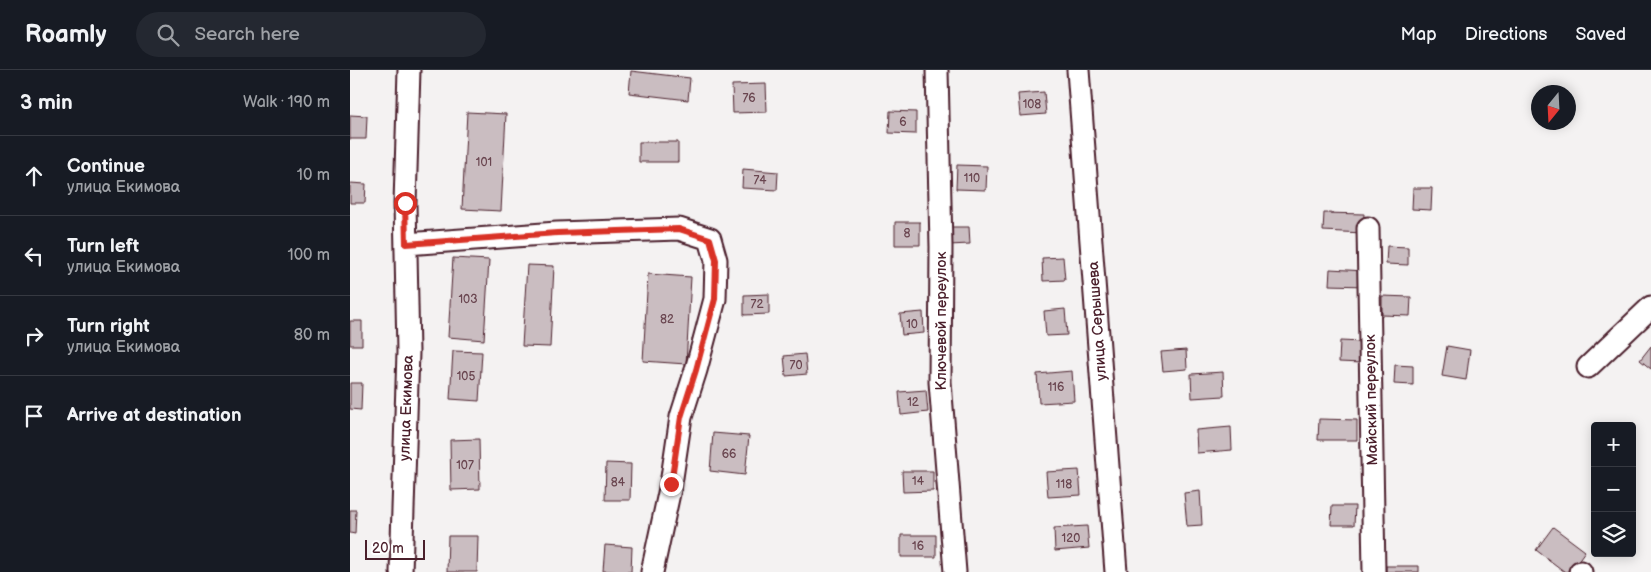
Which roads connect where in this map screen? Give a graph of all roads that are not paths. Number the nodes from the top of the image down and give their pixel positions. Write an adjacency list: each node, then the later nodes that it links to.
1 (409, 70): 5 (street, улица Екимова)
2 (936, 70): 10 (street, Ключевой переулок)
3 (1078, 70): 11 (street, улица Серышева)
4 (1368, 228): 12 (street, Майский переулок)
5 (406, 244): 8 (street, улица Екимова); 9 (street)
6 (1651, 307): 7 (street)
7 (1588, 367)
8 (401, 572)
9 (652, 572)
10 (955, 572)
11 (1116, 572)
12 (1374, 572)

